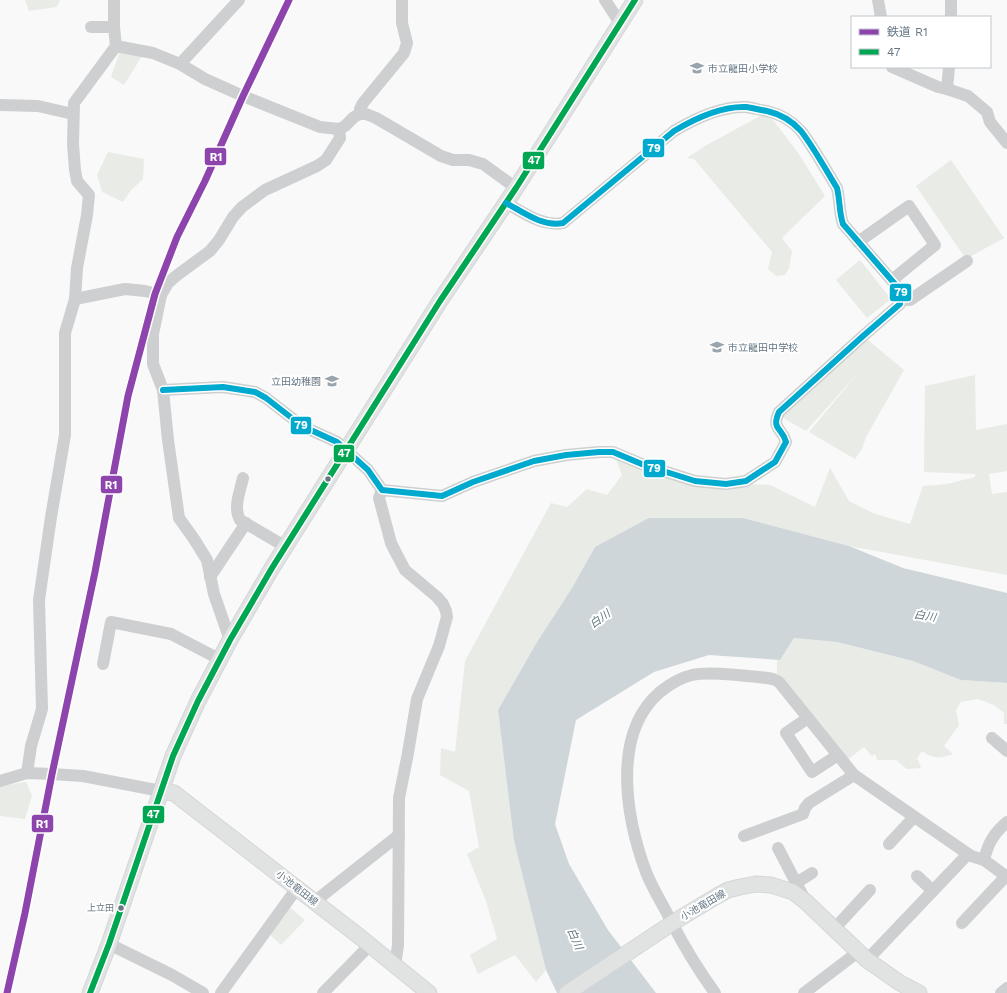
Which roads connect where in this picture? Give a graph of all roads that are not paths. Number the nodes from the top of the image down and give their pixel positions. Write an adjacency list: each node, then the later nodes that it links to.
1 (114, 0): 12 (street)
2 (239, 0): 14 (street)
3 (402, 0): 20 (street)
4 (605, 0): 10 (street)
5 (635, 0): 10 (main road)
6 (878, 0): 8 (street)
7 (951, 0): 9 (street)
8 (881, 16)
9 (951, 16)
10 (620, 23): 23 (main road)
11 (91, 27): 12 (street)
12 (114, 27): 13 (street)
13 (116, 46): 14 (street); 19 (street)
14 (180, 64): 21 (street)
15 (894, 68): 17 (street)
16 (948, 68): 17 (street)
17 (948, 89): 22 (street)
18 (0, 104): 19 (street)
19 (73, 114): 29 (street)
20 (360, 114): 21 (street); 23 (street)
21 (339, 129): 28 (street)
22 (1007, 143)
23 (516, 188): 24 (main road)
24 (506, 203): 25 (street); 32 (main road)
25 (858, 242): 27 (street); 27 (street)
26 (967, 262): 30 (street)
27 (892, 280): 30 (street)
28 (161, 295): 29 (street); 31 (street)
29 (75, 300): 45 (street)
30 (901, 300): 34 (street)
31 (163, 390): 32 (street); 37 (street)
32 (348, 450): 34 (street); 36 (main road)
33 (242, 478): 35 (street)
34 (382, 490): 51 (street)
35 (246, 523): 36 (street); 37 (street)
36 (286, 548): 38 (main road)
37 (210, 577): 38 (street)
38 (230, 640): 39 (main road)
39 (219, 659): 40 (street); 48 (main road)
40 (103, 664)
41 (808, 718): 44 (street); 44 (street); 66 (street)
42 (992, 738): 43 (street)
43 (1007, 751)
44 (838, 755): 46 (street)
45 (27, 773): 47 (street); 48 (street)
46 (854, 775): 49 (street); 52 (street)
47 (0, 782)
48 (161, 791): 61 (main road, 小池竜田線); 69 (main road)
49 (914, 817): 53 (street); 55 (street)
50 (1007, 822): 56 (street)
51 (399, 835): 65 (street); 72 (street)
52 (744, 836)
53 (889, 844)
54 (778, 848): 60 (street)
55 (968, 854): 56 (street); 63 (street)
56 (984, 860): 59 (street)
57 (812, 873): 60 (street)
58 (917, 876): 63 (street)
59 (1006, 876): 67 (street)
60 (796, 883): 64 (street)
61 (297, 888): 65 (main road, 小池竜田線); 76 (street)
62 (870, 890): 68 (street)
63 (933, 891): 71 (street)
64 (805, 901): 66 (main road, 小池竜田線); 68 (main road, 小池竜田線)
65 (314, 902): 70 (main road, 小池竜田線)
66 (673, 923): 79 (main road, 小池竜田線); 80 (street)
67 (962, 923)
68 (834, 929): 71 (main road, 小池竜田線)
69 (109, 944): 74 (main road); 75 (street)
70 (370, 945): 72 (main road, 小池竜田線); 77 (street)
71 (862, 956): 81 (street); 82 (main road, 小池竜田線)
72 (395, 965): 78 (main road, 小池竜田線)
73 (1007, 988): 83 (street)
74 (90, 993)
75 (203, 993)
76 (221, 993)
77 (323, 993)
78 (429, 993)
79 (567, 993)
80 (715, 993)
81 (804, 993)
82 (919, 993)
83 (1001, 993)

